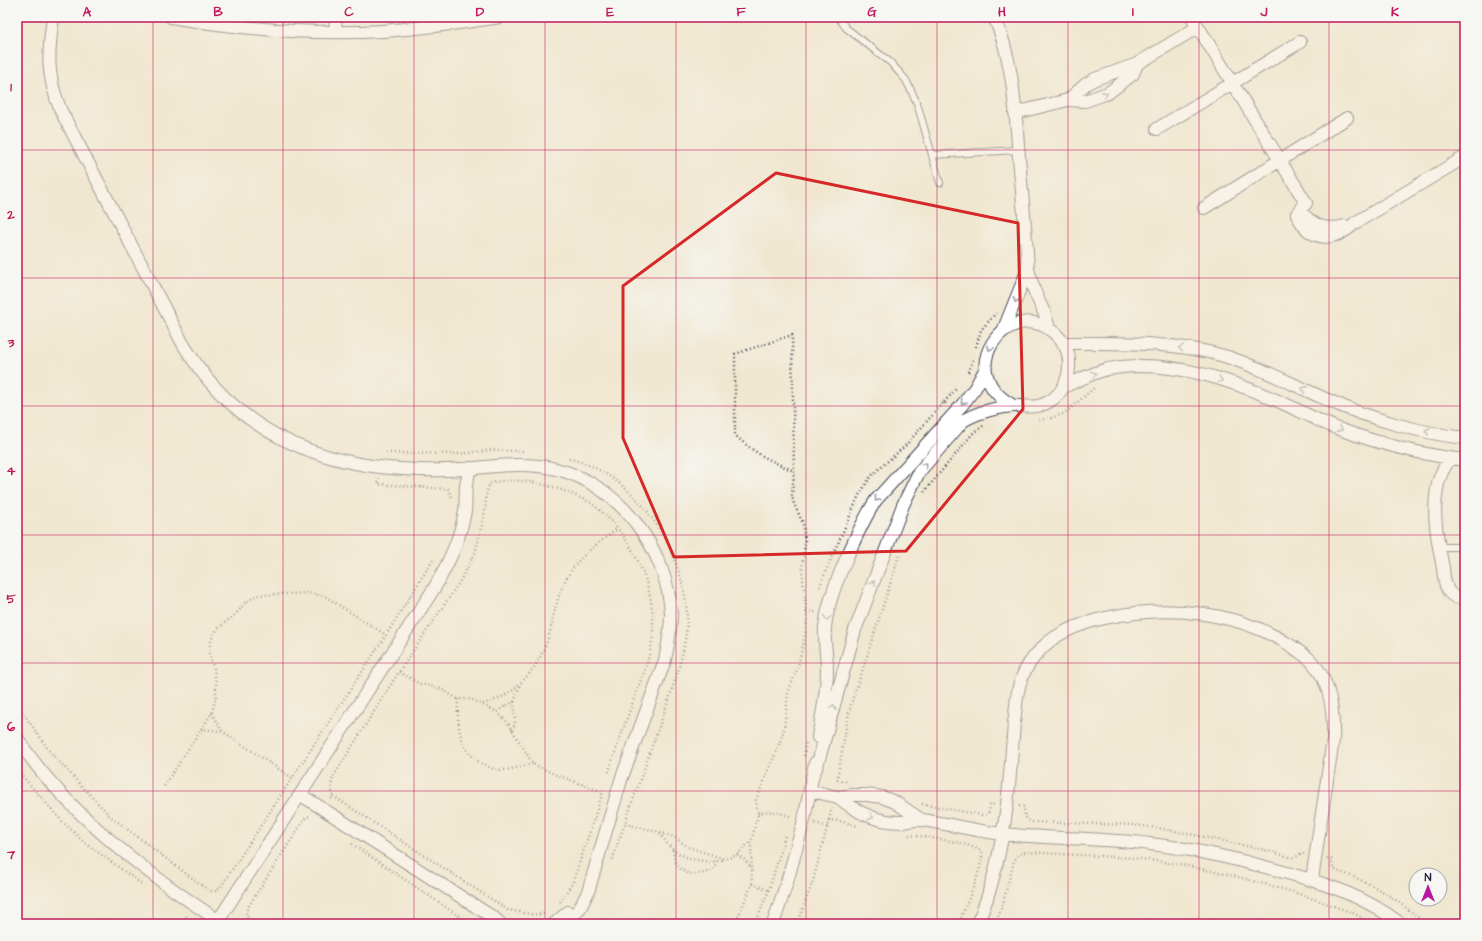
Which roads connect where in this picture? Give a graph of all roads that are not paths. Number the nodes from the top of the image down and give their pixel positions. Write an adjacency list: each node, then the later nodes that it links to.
1 (53, 17): 34 (street)
2 (171, 17): 8 (street)
3 (335, 17): 8 (street)
4 (500, 17): 8 (street)
5 (838, 17): 17 (lane)
6 (994, 17): 13 (street)
7 (1195, 22): 10 (street); 11 (street)
8 (336, 32)
9 (1300, 42): 11 (street)
10 (1137, 64): 12 (street); 12 (street, one-way to 10)
11 (1232, 84): 15 (street); 19 (street)
12 (1068, 100): 13 (street)
13 (1015, 113): 16 (street)
14 (1347, 118): 19 (street)
15 (1157, 130)
16 (1018, 150): 17 (lane); 22 (street)
17 (932, 155): 20 (lane)
18 (1465, 157): 19 (street)
19 (1280, 160): 21 (street)
20 (940, 184)
21 (1204, 208)
22 (1028, 269): 23 (street); 24 (street, one-way to 24)
23 (1049, 329): 24 (street); 25 (street)
24 (1003, 331): 26 (street, one-way to 26)
25 (1064, 344): 27 (street); 30 (street, one-way to 25)
26 (985, 370): 28 (street); 29 (street, one-way to 29)
27 (1064, 388): 28 (street); 32 (street, one-way to 32)
28 (1014, 406): 31 (street)
29 (932, 438): 31 (street); 39 (street, one-way to 39)
30 (1465, 438)
31 (941, 446): 39 (street, one-way to 31)
32 (1450, 458): 33 (street); 35 (street)
33 (1465, 460)
34 (470, 468): 41 (street); 45 (street)
35 (1439, 547): 36 (lane); 37 (street)
36 (1465, 547)
37 (1465, 599)
38 (17, 738): 48 (street)
39 (815, 771): 40 (street)
40 (811, 791): 42 (street); 51 (street)
41 (301, 795): 47 (street); 48 (street)
42 (836, 797): 43 (street); 43 (street, one-way to 43)
43 (920, 819): 44 (street)
44 (1002, 834): 46 (street); 46 (street); 52 (street)
45 (594, 870): 49 (street); 50 (street)
46 (1312, 880): 53 (street)
47 (497, 922)
48 (220, 923)
49 (554, 924)
50 (565, 924)
51 (773, 924)
52 (977, 924)
53 (1401, 924)

